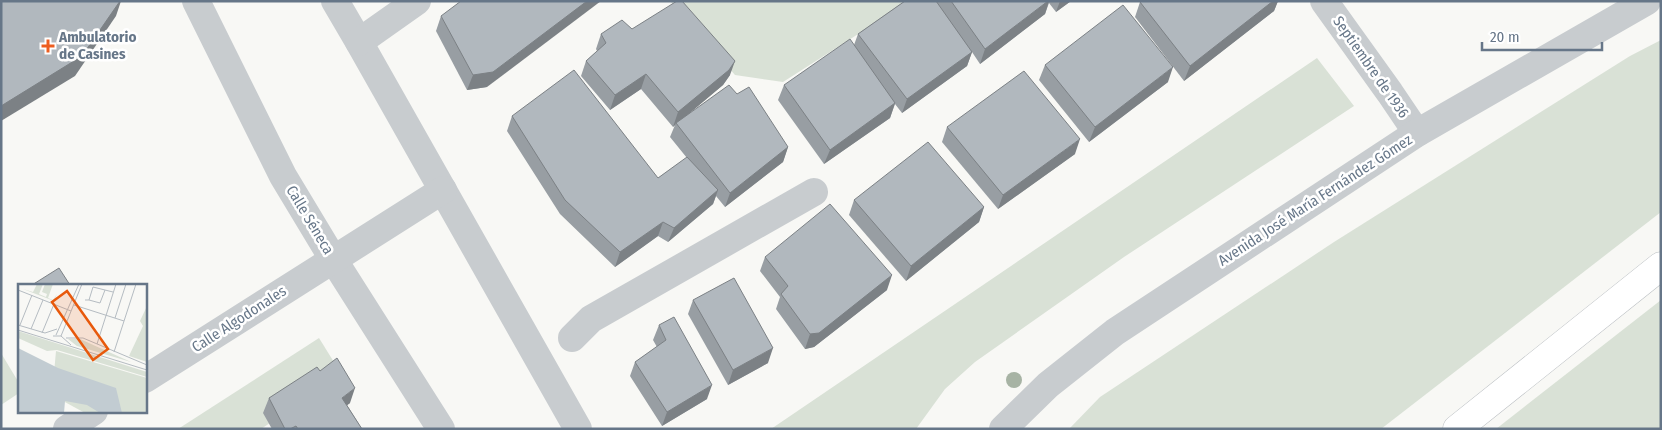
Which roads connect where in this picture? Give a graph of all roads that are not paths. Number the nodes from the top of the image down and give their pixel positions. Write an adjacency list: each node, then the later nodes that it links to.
1 (196, 1): 10 (street, Calle Séneca)
2 (335, 1): 6 (street)
3 (417, 1): 6 (street)
4 (1324, 1): 7 (street, Septiembre de 1936)
5 (1647, 1): 7 (street, Avenida José María Fernández Gómez)
6 (359, 42): 8 (street)
7 (1417, 133): 17 (street, Avenida José María Fernández Gómez)
8 (443, 190): 10 (street, Calle Algodonales); 16 (street)
9 (814, 192): 12 (street)
10 (333, 259): 13 (street, Calle Algodonales); 15 (street, Calle Séneca)
11 (1661, 266): 14 (main road)
12 (572, 338)
13 (146, 378)
14 (1457, 428)
15 (441, 429)
16 (578, 429)
17 (1003, 429)

